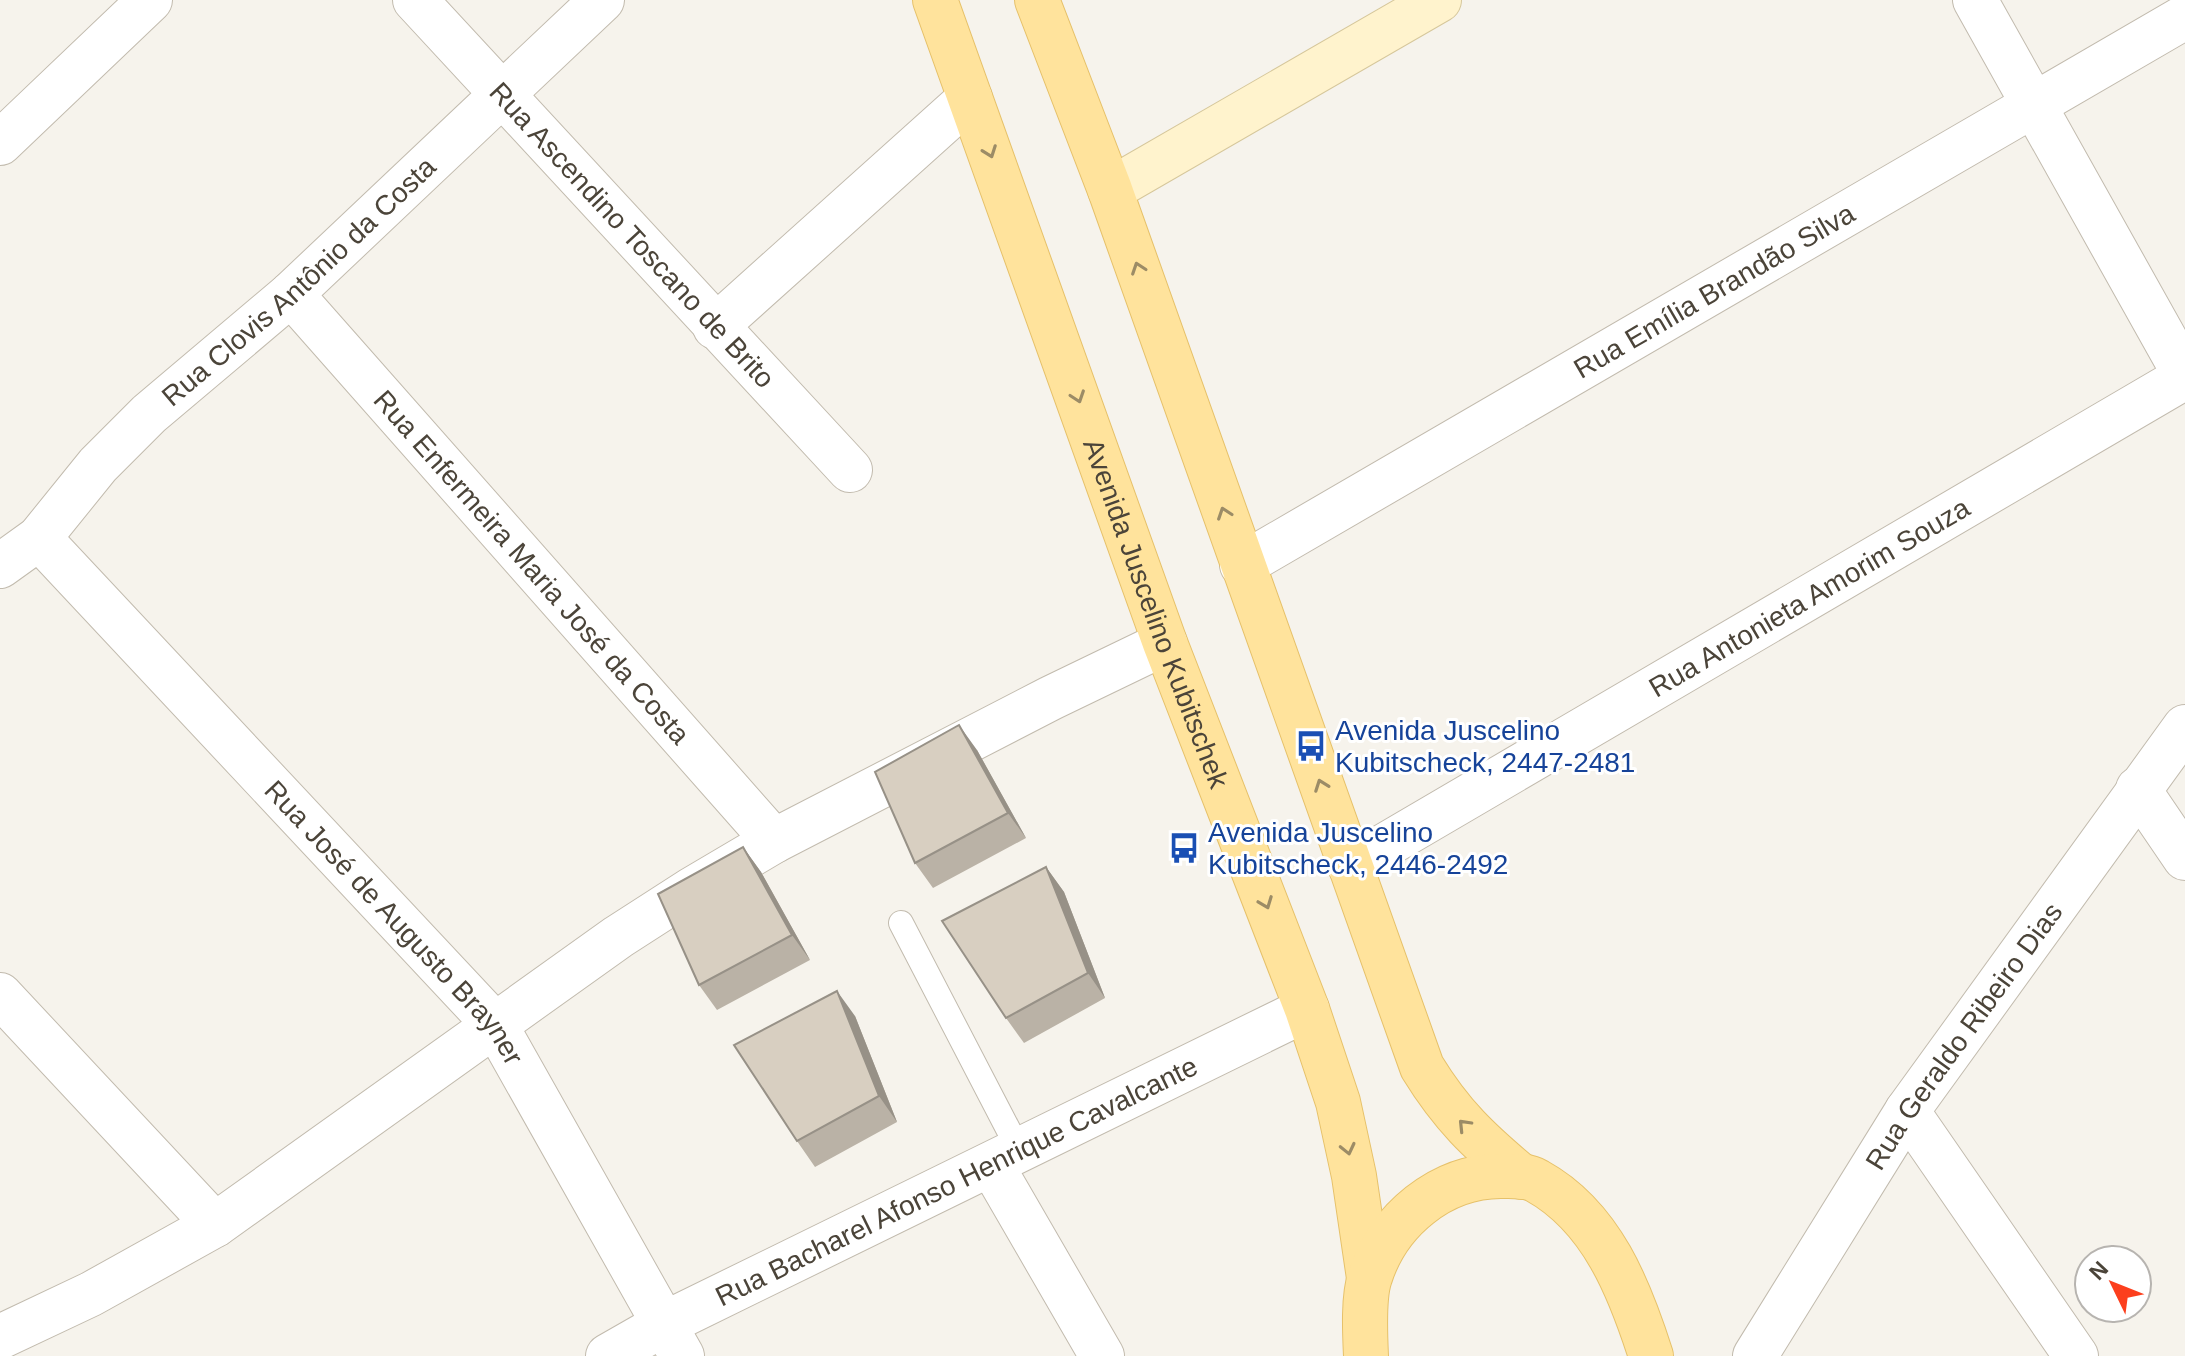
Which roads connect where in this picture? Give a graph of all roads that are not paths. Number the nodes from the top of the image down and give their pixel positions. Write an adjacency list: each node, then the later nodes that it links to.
1 (150, 0): 12 (street)
2 (415, 0): 9 (street, Rua Ascendino Toscano de Brito)
3 (602, 0): 9 (street, Rua Clovis Antônio da Costa)
4 (935, 0): 10 (main road, Avenida Juscelino Kubitschek)
5 (1037, 0): 13 (main road)
6 (1439, 0): 13 (street)
7 (1975, 0): 11 (street)
8 (2185, 17): 11 (street, Rua Emília Brandão Silva)
9 (500, 94): 14 (street, Rua Clovis Antônio da Costa); 15 (street, Rua Ascendino Toscano de Brito)
10 (970, 98): 15 (street); 21 (main road, Avenida Juscelino Kubitschek, one-way to 21)
11 (2034, 107): 16 (street); 19 (street, Rua Emília Brandão Silva)
12 (0, 143)
13 (1110, 190): 19 (main road, one-way to 13)
14 (291, 294): 18 (street, Rua Clovis Antônio da Costa); 24 (street, Rua Enfermeira Maria José da Costa)
15 (715, 327): 17 (street, Rua Ascendino Toscano de Brito)
16 (2185, 376): 26 (street, Rua Antonieta Amorim Souza)
17 (850, 470)
18 (39, 538): 20 (street, Rua Clovis Antônio da Costa); 30 (street, Rua José de Augusto Brayner)
19 (1242, 565): 26 (main road, one-way to 19)
20 (0, 566)
21 (1165, 643): 24 (street); 29 (main road, Avenida Juscelino Kubitschek, one-way to 29)
22 (2185, 727): 23 (street, Rua Geraldo Ribeiro Dias)
23 (2138, 789): 25 (street); 31 (street, Rua Geraldo Ribeiro Dias)
24 (774, 841): 30 (street)
25 (2185, 858)
26 (1350, 866): 33 (main road, one-way to 26)
27 (901, 923): 32 (lane)
28 (0, 995): 34 (street)
29 (1307, 1009): 32 (street, Rua Bacharel Afonso Henrique Cavalcante); 35 (main road, Avenida Juscelino Kubitschek, one-way to 35)
30 (496, 1026): 34 (street); 37 (street, Rua José de Augusto Brayner)
31 (1907, 1111): 42 (street, Rua Geraldo Ribeiro Dias); 43 (street)
32 (1006, 1159): 37 (street, Rua Bacharel Afonso Henrique Cavalcante); 39 (street)
33 (1522, 1177): 35 (main road); 41 (main road)
34 (215, 1225): 36 (street)
35 (1369, 1278): 40 (main road)
36 (0, 1337)
37 (673, 1340): 38 (street, Rua Bacharel Afonso Henrique Cavalcante)
38 (608, 1356)
39 (1102, 1356)
40 (1366, 1356)
41 (1651, 1356)
42 (1755, 1356)
43 (2076, 1356)

